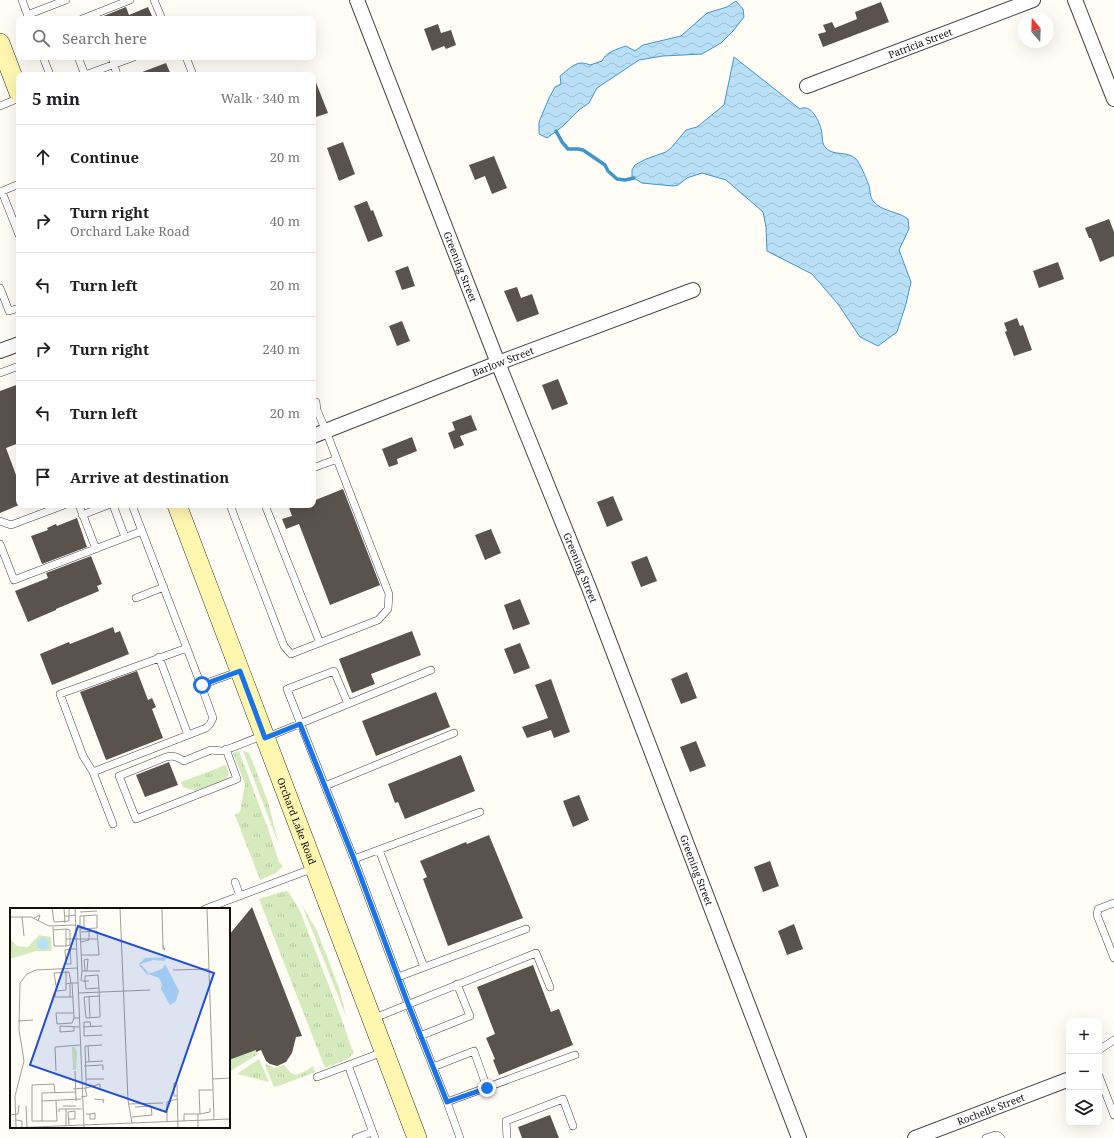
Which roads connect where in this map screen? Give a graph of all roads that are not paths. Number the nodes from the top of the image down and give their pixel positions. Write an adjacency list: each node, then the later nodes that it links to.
1 (22, 0): 9 (lane)
2 (66, 0): 8 (lane)
3 (130, 0): 11 (lane)
4 (154, 0): 12 (lane)
5 (357, 0): 36 (street, Greening Street)
6 (1033, 0): 24 (street, Patricia Street)
7 (1075, 0): 26 (street)
8 (54, 2): 10 (lane)
9 (28, 16)
10 (30, 16)
11 (96, 16)
12 (161, 16)
13 (0, 43): 23 (main road)
14 (44, 60): 18 (lane)
15 (79, 60): 19 (lane)
16 (113, 60): 20 (lane); 21 (lane)
17 (187, 60): 22 (lane)
18 (49, 72)
19 (84, 72)
20 (91, 72)
21 (116, 72)
22 (192, 72)
23 (16, 85)
24 (807, 86)
25 (16, 99): 27 (lane)
26 (1114, 99)
27 (0, 106)
28 (16, 185): 29 (lane)
29 (1, 192): 30 (lane)
30 (16, 228)
31 (0, 288): 33 (lane)
32 (693, 290): 36 (street, Barlow Street)
33 (16, 309)
34 (16, 345): 35 (street)
35 (0, 351)
36 (498, 363): 40 (street, Barlow Street); 110 (street, Greening Street)
37 (16, 367): 38 (lane)
38 (0, 373)
39 (316, 407): 40 (lane)
40 (326, 431): 41 (street, Barlow Street); 42 (lane)
41 (316, 435)
42 (337, 459): 43 (lane); 60 (lane)
43 (316, 467)
44 (56, 508): 53 (lane)
45 (80, 508): 52 (lane)
46 (100, 508): 52 (lane)
47 (114, 508): 55 (lane)
48 (133, 508): 54 (lane)
49 (178, 508): 64 (main road, Orchard Lake Road)
50 (231, 508): 60 (lane)
51 (266, 508): 60 (lane)
52 (82, 515): 57 (lane)
53 (0, 521)
54 (142, 531): 55 (lane); 58 (lane)
55 (125, 537): 57 (lane)
56 (0, 544): 57 (lane)
57 (96, 549)
58 (164, 587): 59 (lane); 61 (lane)
59 (136, 598)
60 (320, 643)
61 (187, 648): 62 (lane); 65 (lane)
62 (159, 657): 69 (lane); 72 (lane)
63 (431, 670): 66 (lane)
64 (240, 671): 65 (lane); 70 (main road, Orchard Lake Road)
65 (202, 685): 69 (lane)
66 (348, 704): 67 (lane); 67 (lane)
67 (300, 724): 70 (lane); 73 (lane)
68 (454, 733): 73 (lane)
69 (188, 735): 72 (lane)
70 (264, 736): 71 (lane); 78 (main road, Orchard Lake Road)
71 (226, 749): 71 (lane)
72 (93, 772): 75 (lane)
73 (325, 786): 77 (lane)
74 (480, 812): 76 (lane)
75 (113, 824)
76 (379, 850): 77 (lane); 85 (lane)
77 (354, 859): 86 (lane)
78 (314, 868): 80 (lane); 90 (main road, Orchard Lake Road)
79 (235, 882): 80 (lane)
80 (240, 896): 82 (lane)
81 (1114, 903): 84 (lane)
82 (208, 908)
83 (526, 929): 85 (lane)
84 (1114, 958)
85 (424, 967): 86 (lane)
86 (398, 977): 89 (lane)
87 (457, 984): 88 (lane); 89 (lane); 91 (lane)
88 (550, 987)
89 (408, 1004): 90 (lane); 91 (lane)
90 (372, 1019): 94 (main road, Orchard Lake Road)
91 (420, 1036): 97 (lane)
92 (1114, 1040): 93 (lane)
93 (1102, 1048)
94 (384, 1052): 96 (lane); 107 (main road, Orchard Lake Road)
95 (576, 1055): 101 (lane)
96 (348, 1065): 98 (lane); 105 (lane)
97 (433, 1067): 101 (lane); 102 (lane)
98 (317, 1077)
99 (1066, 1080): 111 (street, Rochelle Street)
100 (1102, 1084): 103 (lane)
101 (487, 1088): 102 (lane)
102 (447, 1102): 108 (lane)
103 (1114, 1115)
104 (573, 1126): 109 (lane)
105 (374, 1135): 106 (lane)
106 (356, 1138)
107 (417, 1138)
108 (460, 1138)
109 (507, 1138)
110 (799, 1138)
111 (915, 1138)
112 (986, 1138): 113 (lane)
113 (1001, 1138)

